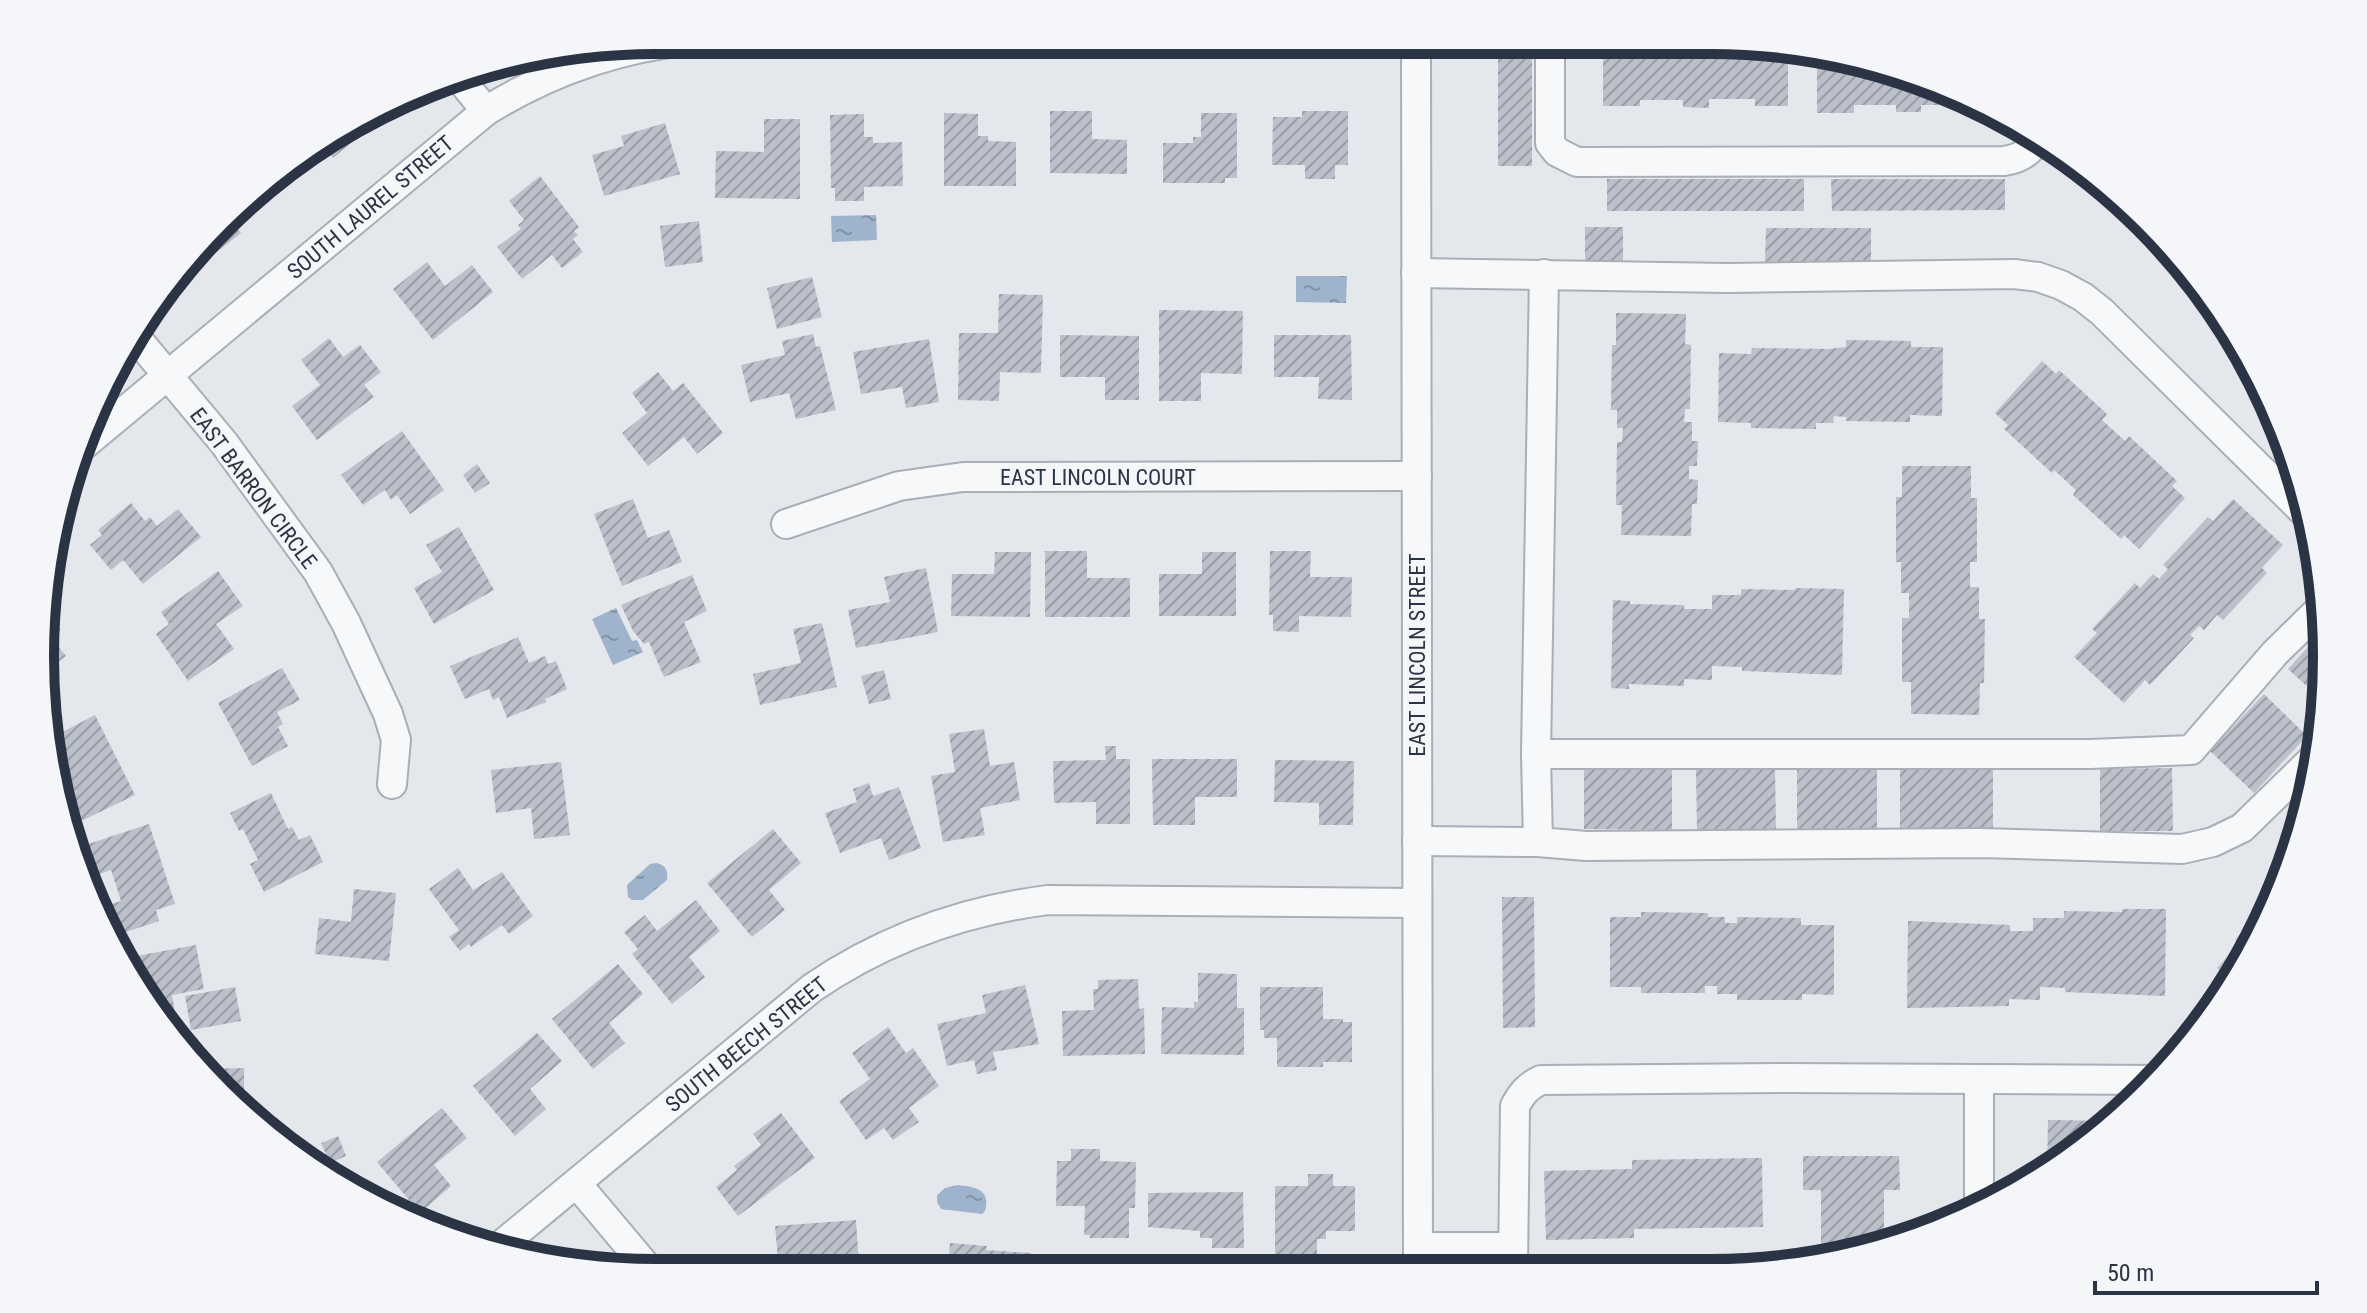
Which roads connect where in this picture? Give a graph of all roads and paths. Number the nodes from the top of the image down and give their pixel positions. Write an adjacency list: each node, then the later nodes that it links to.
1 (1416, 54): 7 (street, EAST LINCOLN STREET)
2 (1550, 54): 6 (street)
3 (606, 56): 5 (street, SOUTH LAUREL STREET)
4 (465, 85): 5 (street)
5 (486, 111): 10 (street, SOUTH LAUREL STREET)
6 (2032, 148)
7 (1416, 273): 8 (street); 12 (street, EAST LINCOLN STREET)
8 (1544, 274): 13 (street); 16 (street)
9 (142, 344): 10 (street, EAST BARRON CIRCLE)
10 (167, 375): 11 (street, SOUTH LAUREL STREET); 18 (street, EAST BARRON CIRCLE)
11 (97, 434)
12 (1417, 476): 14 (street, EAST LINCOLN COURT); 19 (street, EAST LINCOLN STREET)
13 (2292, 500)
14 (786, 524)
15 (2312, 617): 16 (street)
16 (1536, 754): 20 (street)
17 (2302, 770): 20 (street)
18 (392, 784)
19 (1417, 841): 20 (street); 21 (street, EAST LINCOLN STREET)
20 (1538, 842)
21 (1417, 903): 24 (street, SOUTH BEECH STREET); 27 (street, EAST LINCOLN STREET)
22 (1979, 1079): 23 (street); 25 (street); 28 (street)
23 (2140, 1080)
24 (577, 1184): 26 (street, SOUTH BEECH STREET); 29 (street)
25 (1979, 1196)
26 (508, 1240)
27 (1418, 1258): 28 (street)
28 (1513, 1258)
29 (640, 1259)

